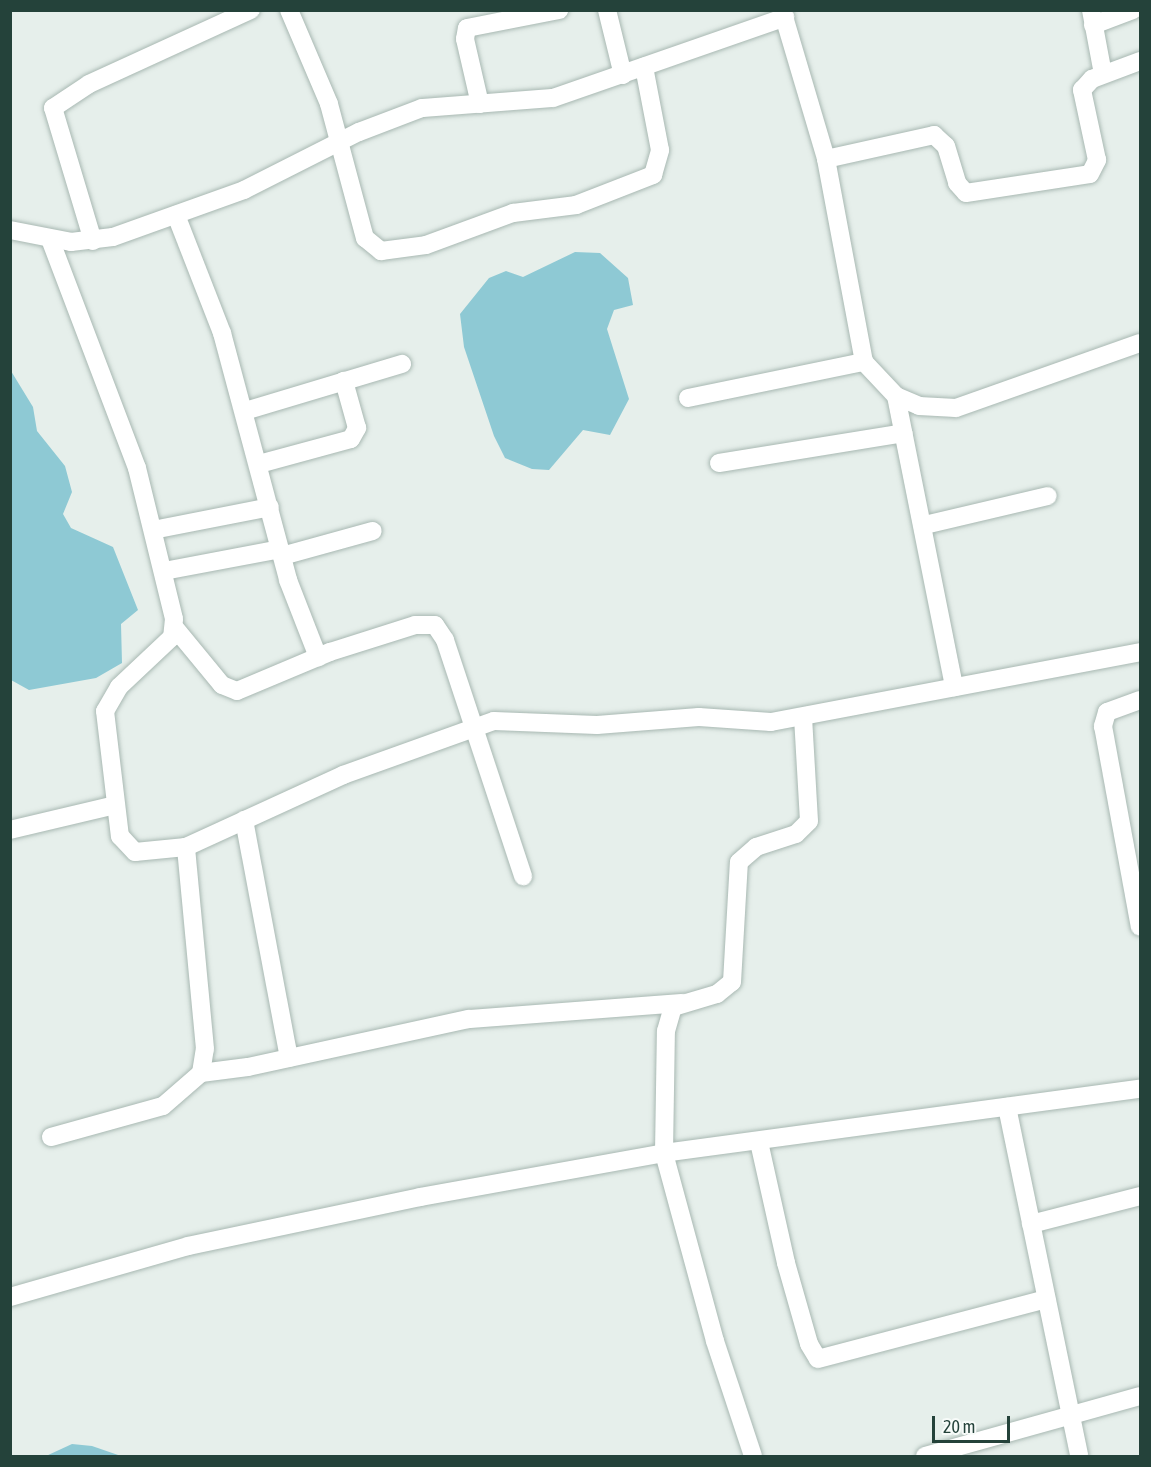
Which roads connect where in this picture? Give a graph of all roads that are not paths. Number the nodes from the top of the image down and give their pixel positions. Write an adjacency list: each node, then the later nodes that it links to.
1 (251, 10): 18 (street)
2 (289, 10): 13 (street)
3 (559, 10): 12 (street)
4 (608, 10): 11 (street)
5 (1133, 10): 7 (street)
6 (783, 14): 9 (street); 14 (street)
7 (1092, 18): 10 (street)
8 (1140, 61): 10 (street)
9 (644, 67): 11 (street); 13 (street)
10 (1103, 74): 14 (street)
11 (623, 75): 12 (street)
12 (480, 104): 13 (street)
13 (341, 142): 15 (street)
14 (826, 159): 20 (street)
15 (176, 215): 18 (street); 25 (street)
16 (10, 230): 17 (street)
17 (50, 239): 18 (street); 32 (street)
18 (93, 241)
19 (1140, 343): 23 (street)
20 (864, 362): 23 (street); 24 (street)
21 (402, 364): 22 (street)
22 (344, 381): 25 (street); 28 (street)
23 (896, 396): 26 (street)
24 (688, 398)
25 (245, 411): 28 (street)
26 (904, 433): 27 (street); 31 (street)
27 (719, 463)
28 (259, 464): 30 (street)
29 (1048, 496): 31 (street)
30 (270, 507): 32 (street); 34 (street)
31 (925, 525): 39 (street)
32 (153, 530): 35 (street)
33 (373, 531): 34 (street)
34 (281, 552): 35 (street); 38 (street)
35 (164, 571): 36 (street)
36 (175, 628): 38 (street); 43 (street)
37 (1140, 652): 39 (street)
38 (318, 657): 42 (street)
39 (954, 687): 41 (street)
40 (1140, 700): 48 (street)
41 (803, 718): 42 (street); 49 (street)
42 (472, 725): 44 (street); 47 (street)
43 (115, 805): 45 (street); 46 (street)
44 (244, 820): 46 (street); 50 (street)
45 (10, 830)
46 (186, 847): 51 (street)
47 (523, 876)
48 (1140, 927)
49 (682, 1003): 50 (street); 56 (street)
50 (289, 1058): 51 (street)
51 (201, 1072): 54 (street)
52 (1140, 1089): 53 (street)
53 (1008, 1107): 55 (street); 58 (street)
54 (51, 1137)
55 (759, 1142): 56 (street); 60 (street)
56 (664, 1153): 59 (street); 63 (street)
57 (1140, 1196): 58 (street)
58 (1031, 1224): 60 (street)
59 (10, 1297)
60 (1046, 1299): 62 (street)
61 (1140, 1396): 62 (street)
62 (1069, 1416): 64 (street); 65 (street)
63 (753, 1456)
64 (925, 1456)
65 (1079, 1456)

